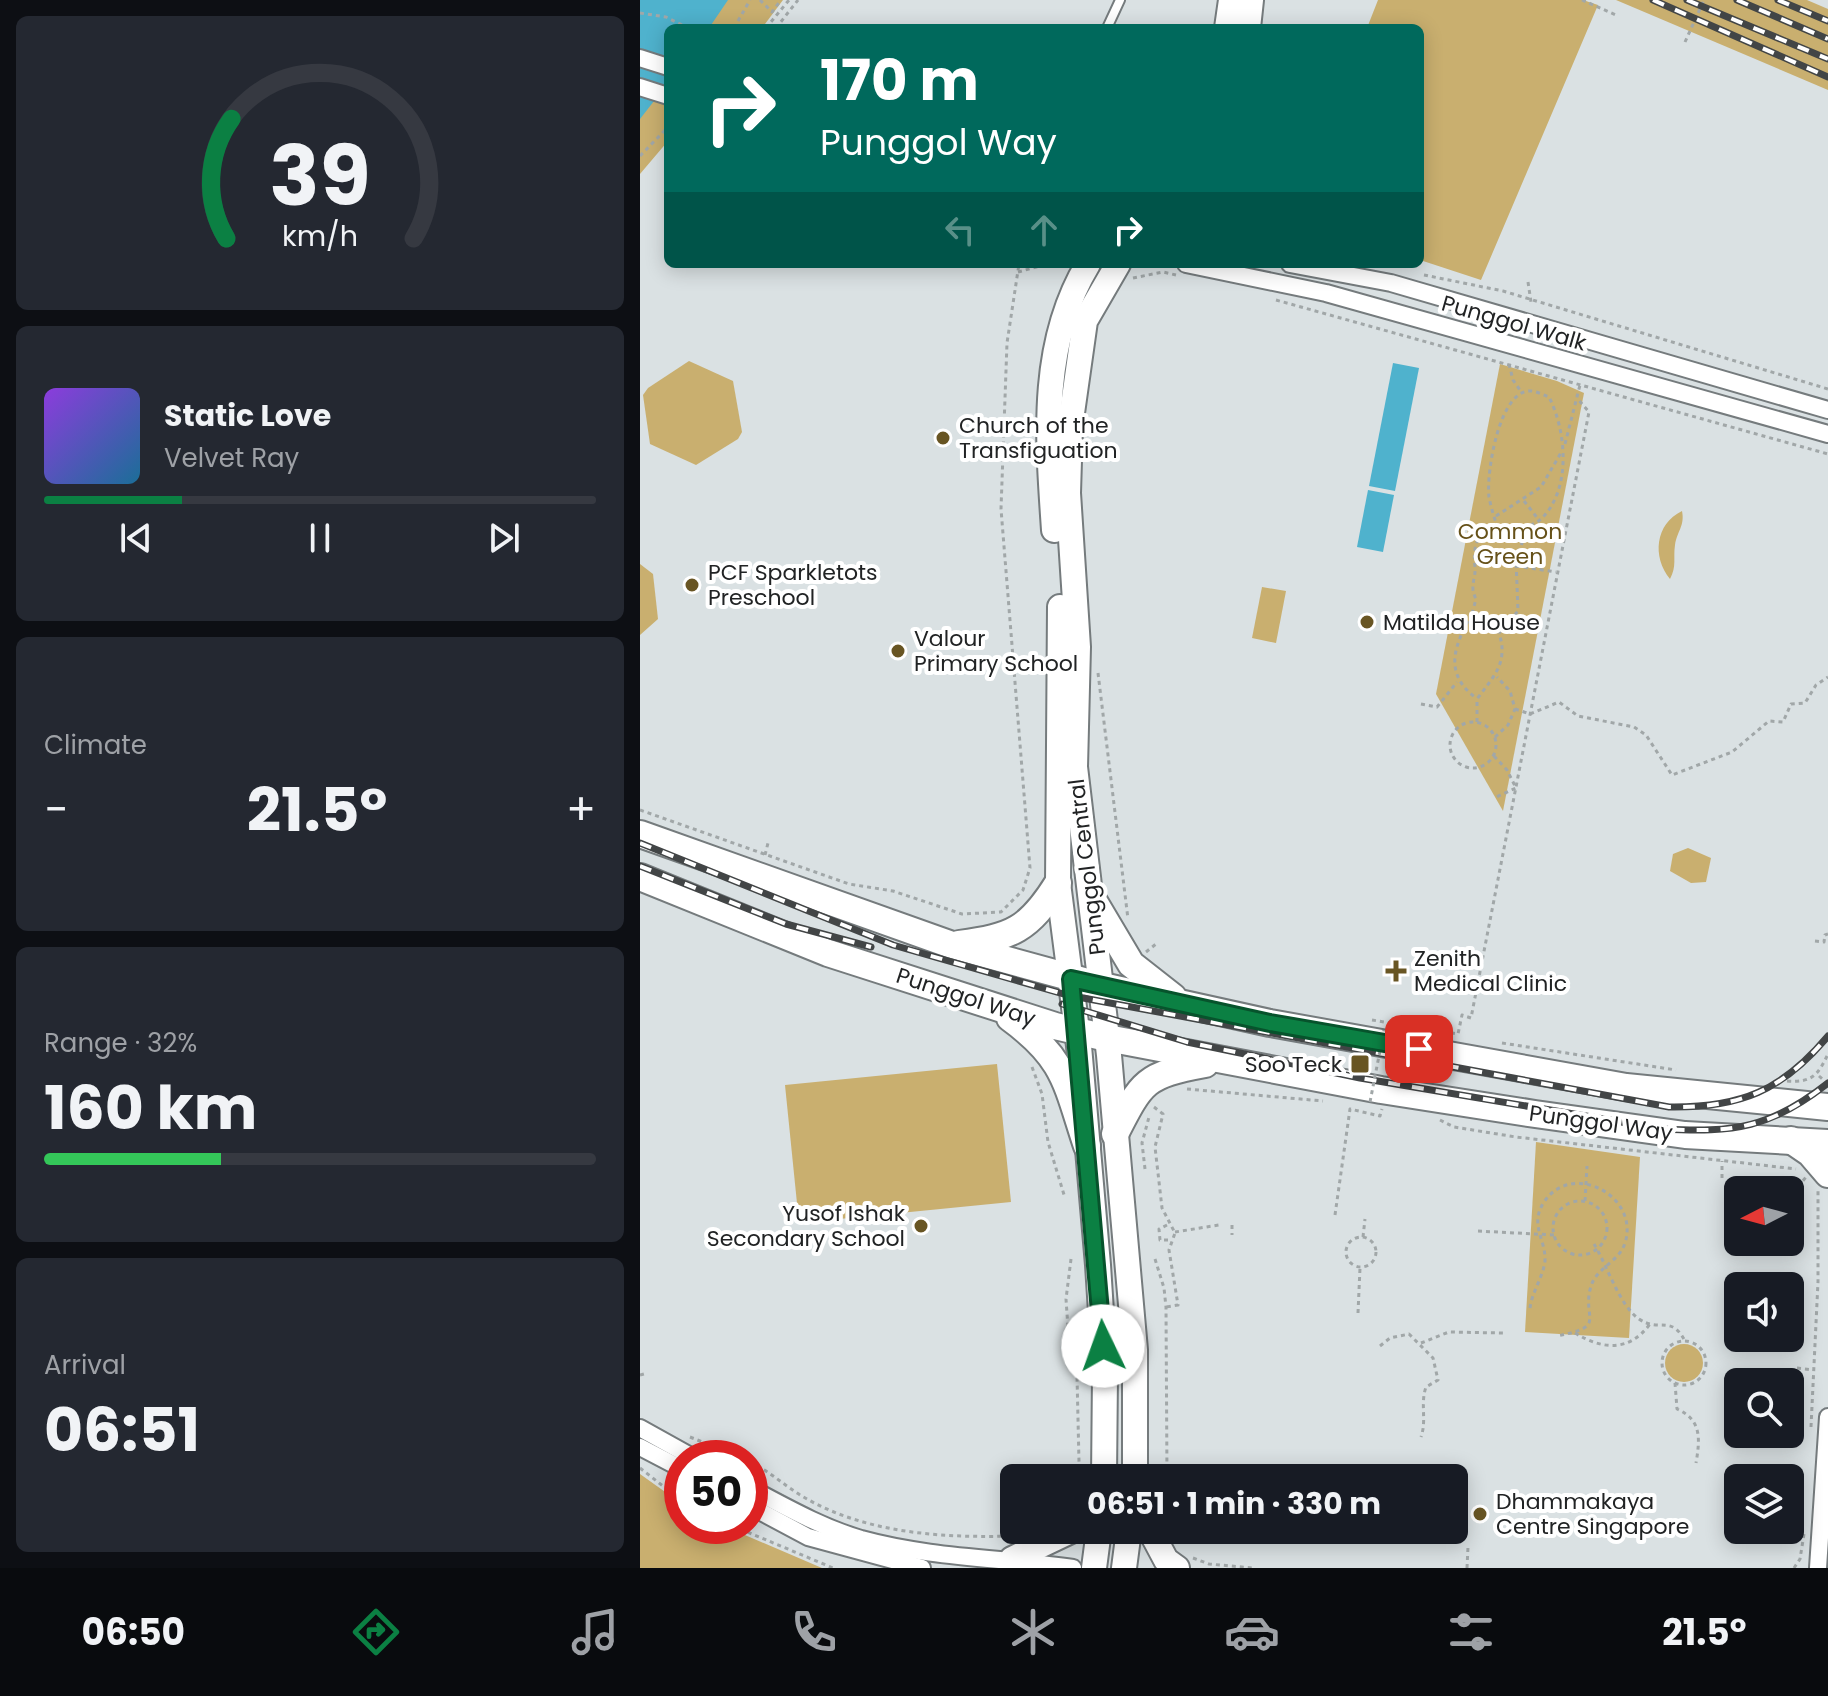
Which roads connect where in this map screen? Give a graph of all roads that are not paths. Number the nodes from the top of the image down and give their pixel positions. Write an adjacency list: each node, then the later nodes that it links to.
1 (1120, 0): 4 (lane)
2 (1231, 0): 5 (main road)
3 (1251, 0): 6 (main road)
4 (1109, 24)
5 (1228, 24)
6 (1248, 24)
7 (640, 58): 8 (street)
8 (664, 66)
9 (640, 87): 10 (street)
10 (664, 95)
11 (1086, 268): 19 (main road, Punggol Central)
12 (1183, 268): 16 (street, Punggol Walk)
13 (1311, 268): 15 (street, Punggol Walk)
14 (1122, 273): 20 (main road, Punggol Central)
15 (1828, 410)
16 (1828, 434)
17 (640, 834): 21 (main road, Punggol Way)
18 (640, 877): 25 (main road, Punggol Way)
19 (1058, 883): 21 (main road); 22 (main road, Punggol Central)
20 (1093, 900): 23 (main road, Punggol Central); 24 (main road)
21 (952, 945): 22 (main road, Punggol Way)
22 (1071, 979): 23 (main road, Punggol Way); 26 (main road, Punggol Central)
23 (1102, 986): 24 (main road, Punggol Way); 27 (main road, Punggol Central)
24 (1180, 1002): 29 (main road, Punggol Way)
25 (991, 1005): 26 (main road, Punggol Way); 33 (main road)
26 (1077, 1030): 27 (main road, Punggol Way); 33 (main road, Punggol Central)
27 (1107, 1038): 28 (main road, Punggol Way); 30 (main road, Punggol Central)
28 (1220, 1061): 30 (main road); 31 (main road, Punggol Way)
29 (1828, 1107)
30 (1115, 1134): 41 (main road, Punggol Central)
31 (1791, 1140): 32 (main road, Punggol Way); 34 (main road)
32 (1828, 1143)
33 (1087, 1146): 40 (main road, Punggol Central)
34 (1818, 1175)
35 (1828, 1417): 50 (street)
36 (640, 1428): 37 (street)
37 (664, 1441)
38 (640, 1447): 39 (street)
39 (664, 1460)
40 (1104, 1464)
41 (1135, 1464)
42 (768, 1498): 48 (street)
43 (768, 1516): 51 (street)
44 (1044, 1544): 48 (main road)
45 (1097, 1544): 53 (main road)
46 (1127, 1544): 54 (main road)
47 (1157, 1544): 49 (main road)
48 (1012, 1559): 52 (street)
49 (1184, 1563)
50 (1818, 1567)
51 (922, 1568)
52 (1073, 1568)
53 (1094, 1568)
54 (1124, 1568)

